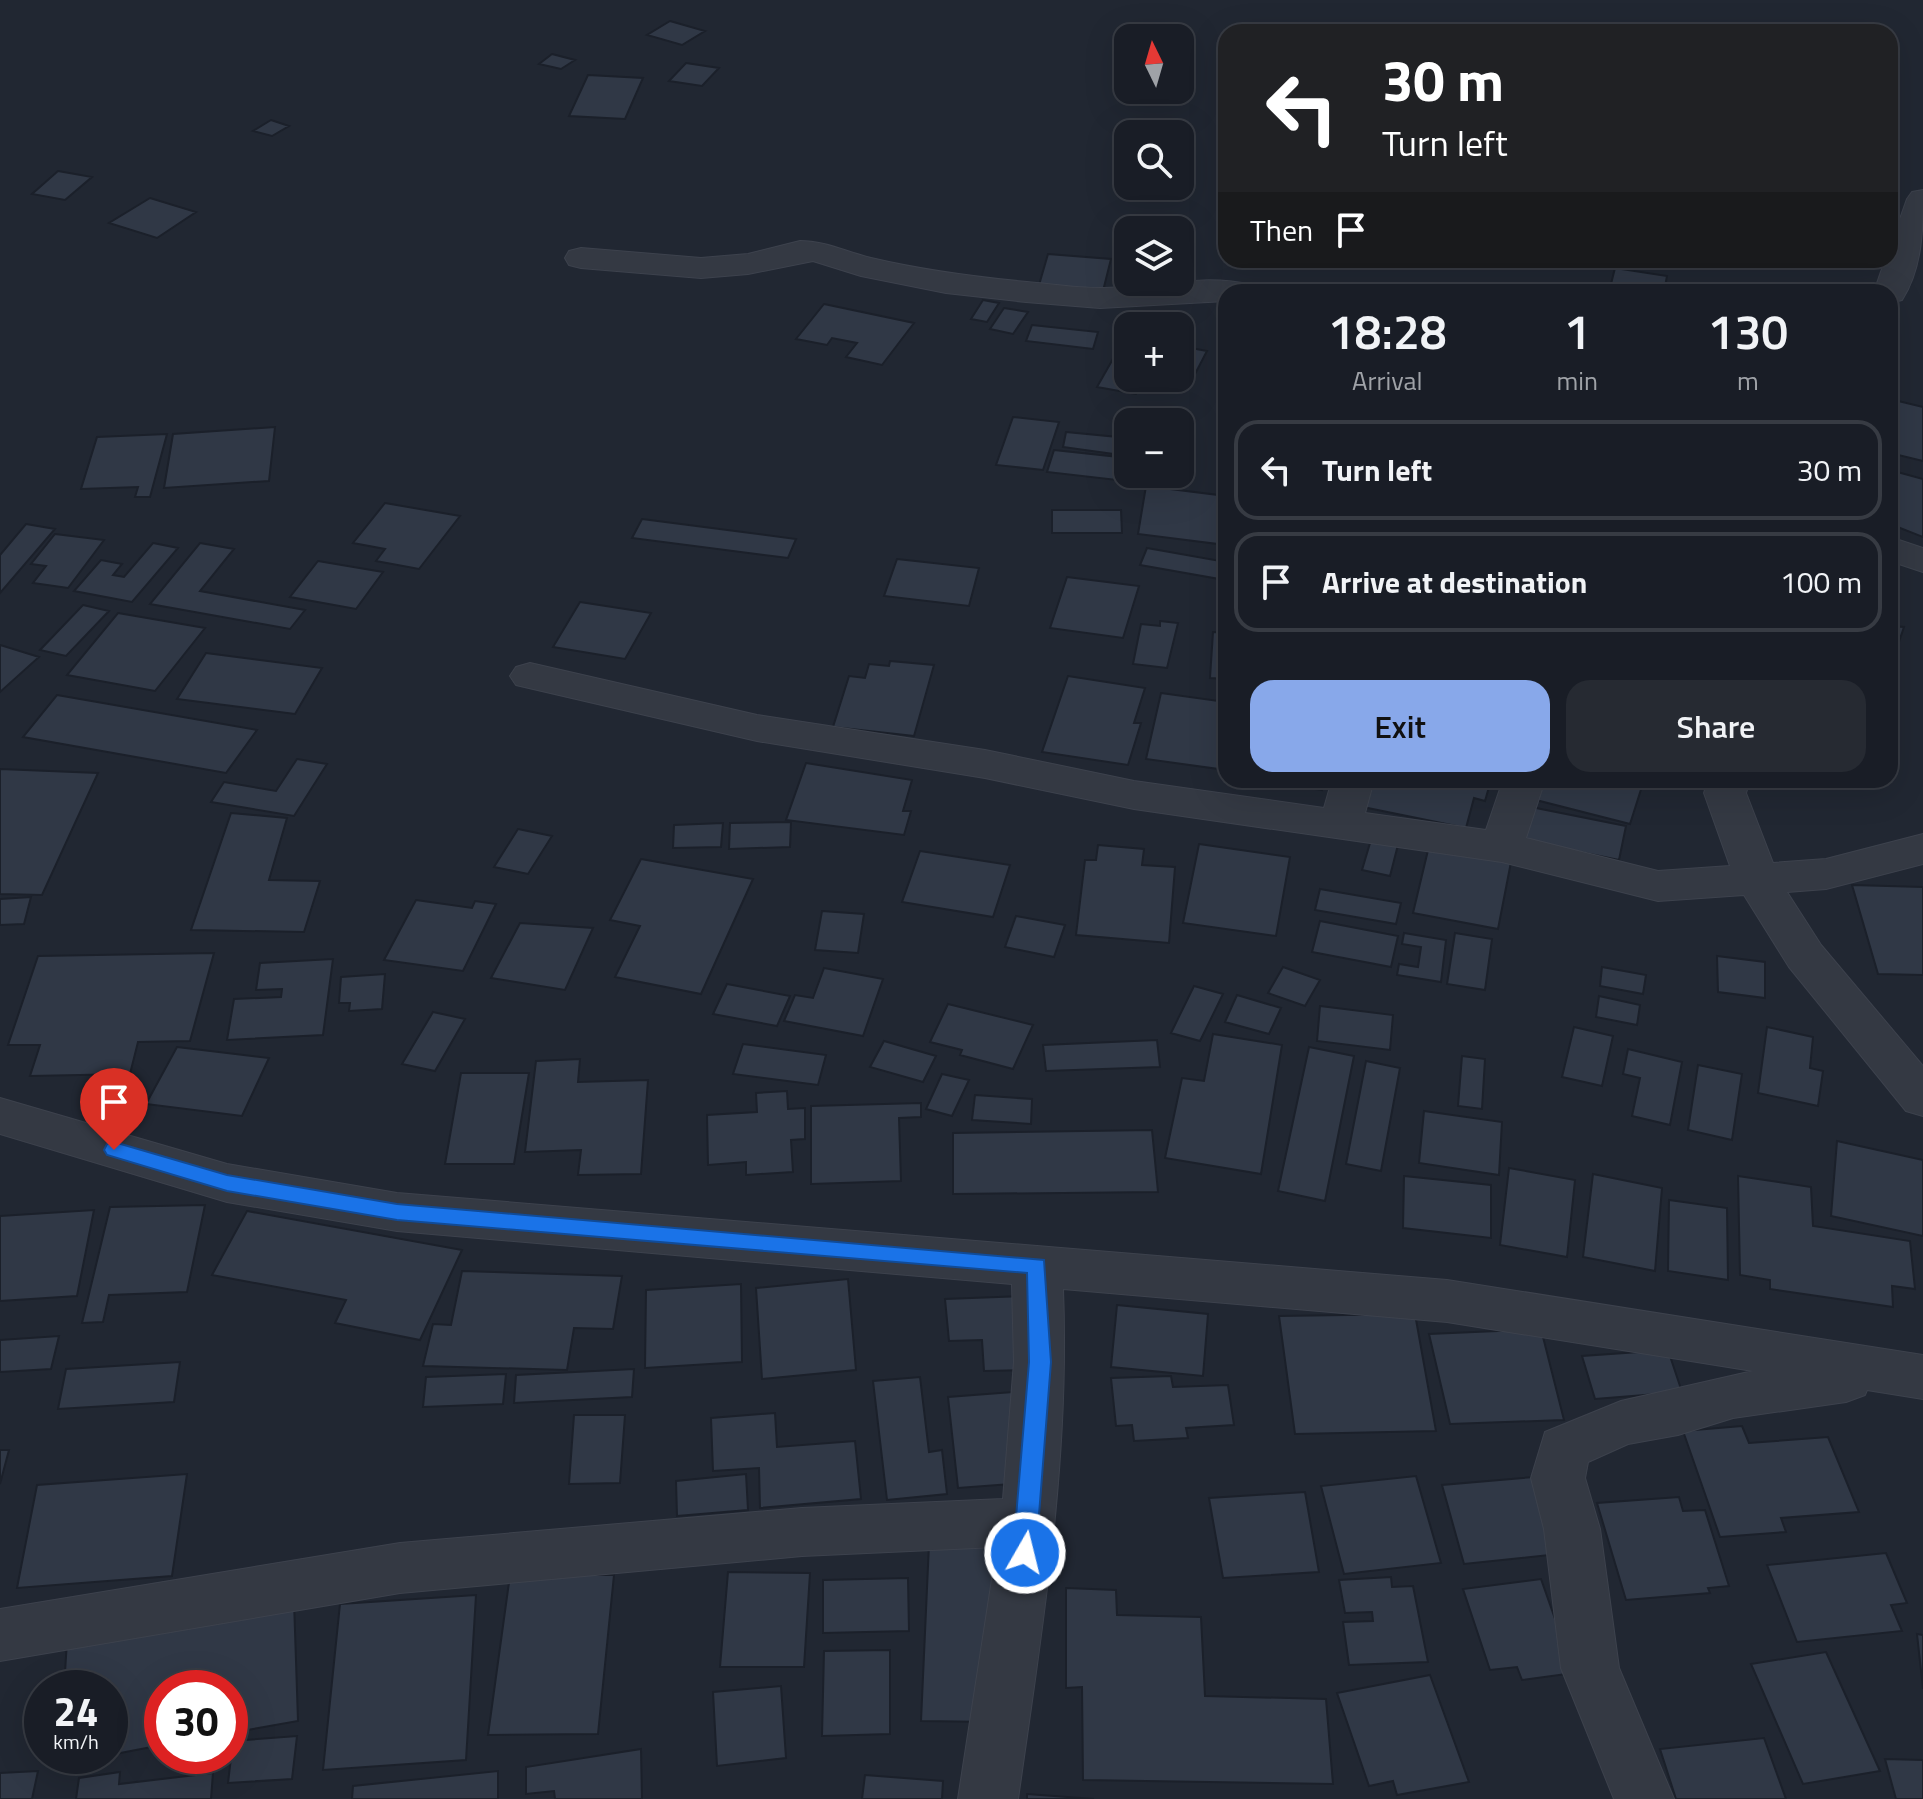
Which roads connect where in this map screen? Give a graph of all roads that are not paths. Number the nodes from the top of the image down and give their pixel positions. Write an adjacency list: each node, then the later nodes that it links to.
1 (1923, 199): 3 (street)
2 (581, 258): 4 (street)
3 (1893, 284)
4 (1218, 291)
5 (1898, 551): 6 (street)
6 (1923, 561)
7 (530, 676): 11 (street)
8 (1351, 788): 11 (street)
9 (1521, 788): 12 (street)
10 (1727, 788): 14 (street)
11 (1341, 822): 12 (street)
12 (1502, 847): 14 (street)
13 (1923, 849): 14 (street)
14 (1758, 882): 15 (street)
15 (1923, 1098)
16 (0, 1116): 17 (street)
17 (1037, 1265): 18 (street); 19 (street)
18 (1919, 1376): 22 (street)
19 (1029, 1522): 20 (street); 21 (street)
20 (0, 1635)
21 (988, 1799)
22 (1644, 1799)

